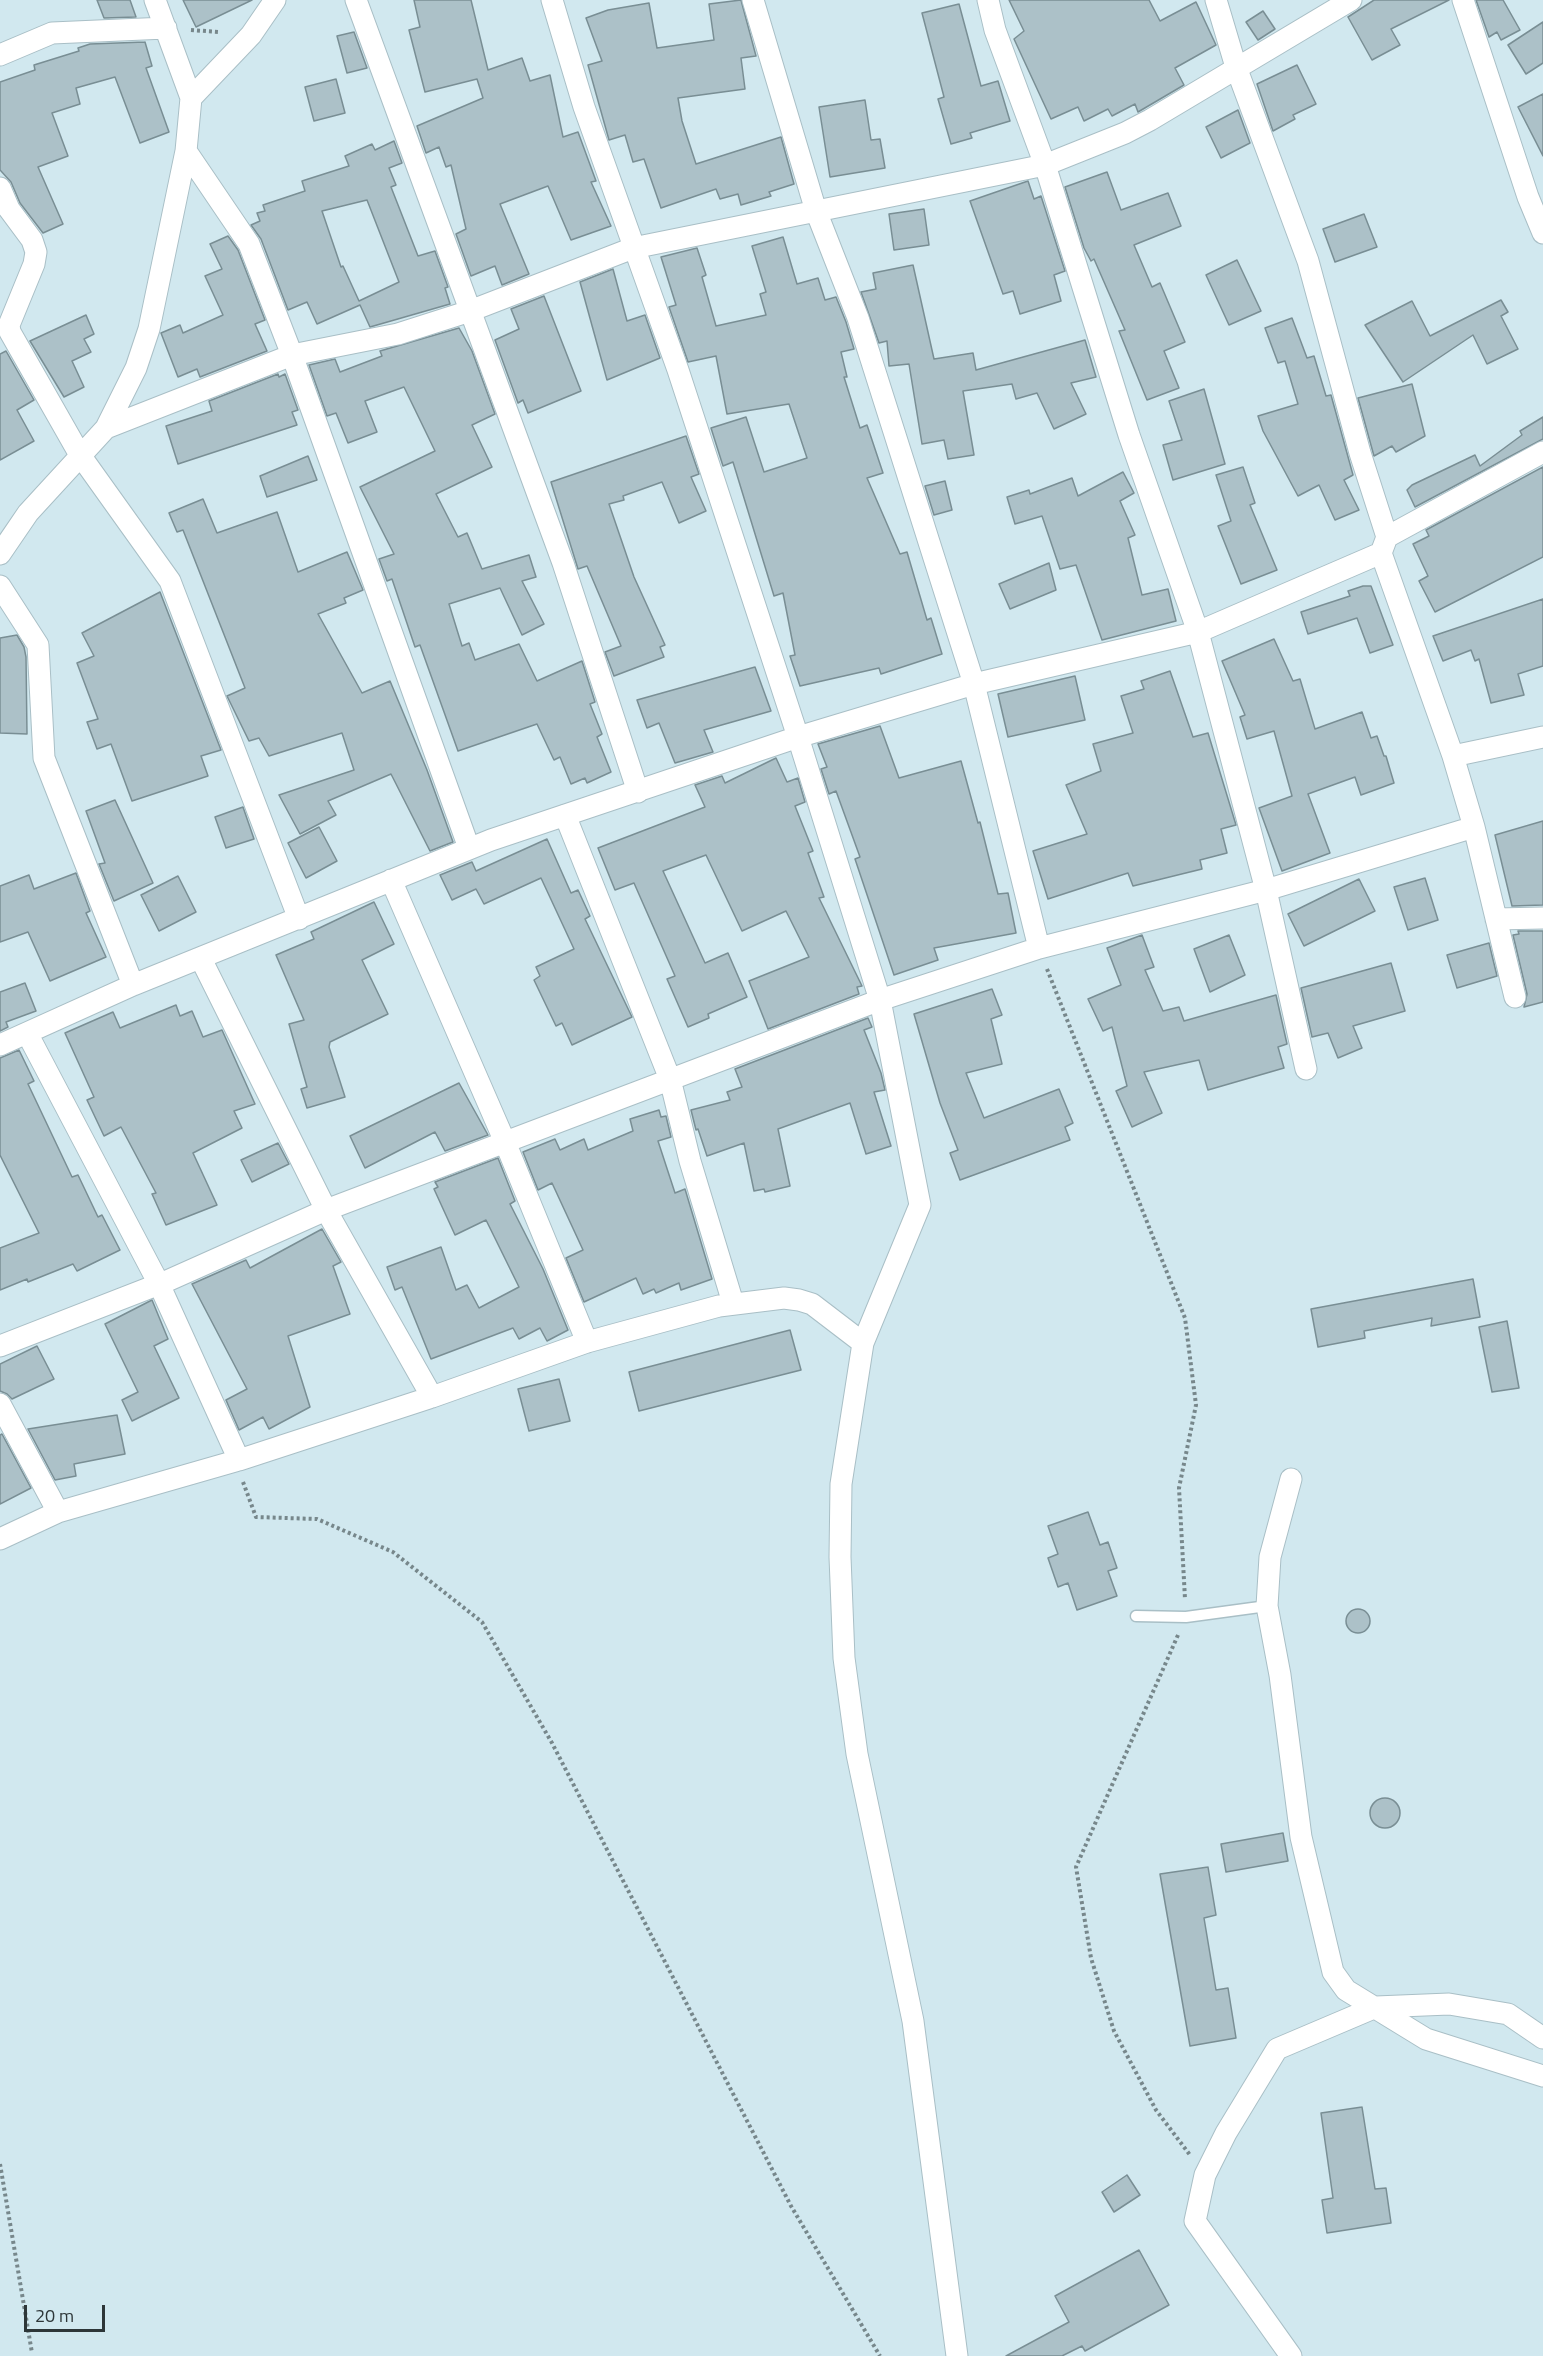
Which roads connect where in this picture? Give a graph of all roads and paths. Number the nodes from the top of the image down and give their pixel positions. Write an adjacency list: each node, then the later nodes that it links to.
1 (155, 0): 10 (street)
2 (275, 0): 11 (street)
3 (356, 0): 21 (street)
4 (552, 0): 20 (street)
5 (753, 0): 18 (street)
6 (988, 0): 16 (street)
7 (1216, 0): 13 (street)
8 (1351, 0): 13 (street)
9 (1463, 0): 19 (street)
10 (166, 28): 11 (path); 12 (street); 14 (street)
11 (251, 35): 14 (street)
12 (0, 55)
13 (1236, 68): 16 (street); 26 (street)
14 (191, 98): 15 (street)
15 (186, 151): 22 (street); 23 (street)
16 (1045, 165): 18 (street); 29 (street)
17 (0, 188): 25 (street)
18 (816, 211): 20 (street); 30 (street)
19 (1543, 233)
20 (633, 248): 21 (street); 31 (street)
21 (470, 311): 22 (street); 34 (street)
22 (292, 355): 23 (street); 37 (street)
23 (106, 428): 25 (street)
24 (1543, 452): 26 (street)
25 (80, 455): 27 (street); 41 (street)
26 (1384, 545): 29 (street); 33 (street)
27 (0, 554)
28 (0, 586): 45 (street)
29 (1198, 632): 30 (street); 39 (street)
30 (974, 684): 31 (street); 43 (street)
31 (798, 737): 34 (street); 47 (street)
32 (1543, 737): 33 (street)
33 (1453, 756): 36 (street)
34 (638, 792): 35 (street)
35 (565, 815): 37 (street); 51 (street)
36 (1474, 827): 39 (street); 42 (street)
37 (469, 848): 38 (street)
38 (392, 880): 41 (street); 52 (street)
39 (1266, 890): 43 (street); 50 (street)
40 (1543, 918): 42 (street)
41 (298, 919): 44 (street)
42 (1496, 919): 46 (street)
43 (1039, 948): 47 (street); 67 (path)
44 (201, 959): 45 (street); 53 (street)
45 (133, 985): 48 (street)
46 (1515, 997)
47 (880, 1000): 51 (street); 57 (street)
48 (27, 1033): 49 (street); 54 (street)
49 (0, 1045)
50 (1306, 1069)
51 (670, 1079): 52 (street); 55 (street)
52 (505, 1142): 53 (street); 56 (street)
53 (326, 1210): 54 (street); 59 (street)
54 (159, 1284): 58 (street); 61 (street)
55 (733, 1303): 56 (street); 57 (street)
56 (587, 1342): 59 (street)
57 (863, 1343): 75 (street)
58 (0, 1346)
59 (432, 1397): 61 (street)
60 (0, 1404): 63 (street)
61 (238, 1460): 63 (street); 74 (path)
62 (1291, 1479): 65 (street)
63 (58, 1512): 64 (street)
64 (0, 1539)
65 (1267, 1605): 67 (lane); 68 (street)
66 (1136, 1616): 67 (lane)
67 (1186, 1617): 72 (path)
68 (1376, 2007): 69 (street); 70 (street); 72 (street)
69 (1543, 2038)
70 (1543, 2076)
71 (0, 2164): 73 (path)
72 (1205, 2175): 76 (street)
73 (32, 2352)
74 (880, 2356)
75 (957, 2356)
76 (1291, 2356)

